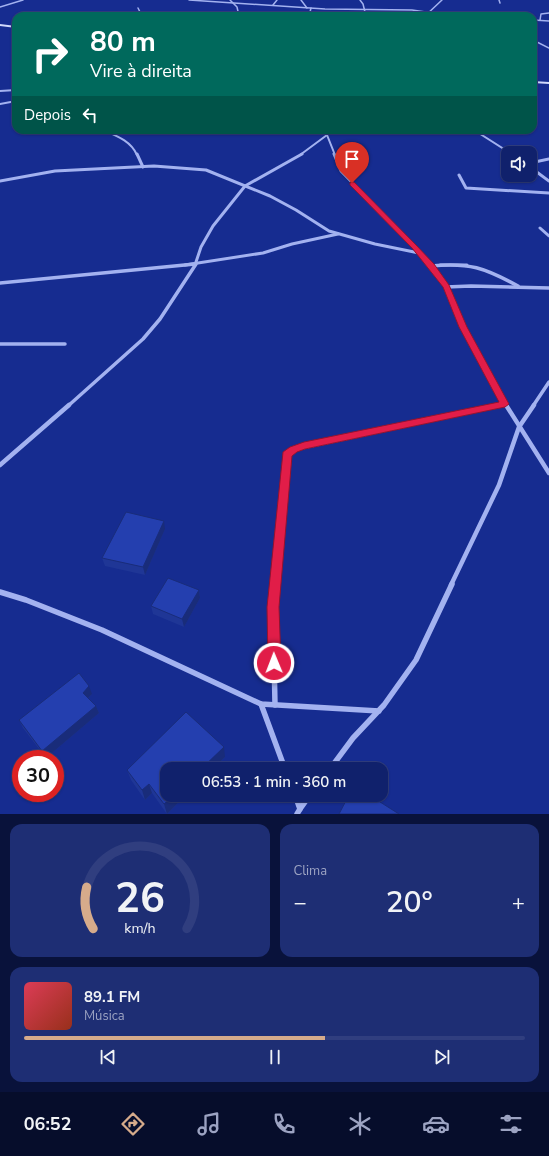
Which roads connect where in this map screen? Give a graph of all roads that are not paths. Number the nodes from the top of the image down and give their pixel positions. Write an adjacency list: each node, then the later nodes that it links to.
1 (23, 0): 10 (street)
2 (189, 0): 8 (street)
3 (230, 0): 8 (street)
4 (278, 0): 9 (street)
5 (301, 0): 12 (street)
6 (360, 0): 14 (street)
7 (442, 0): 18 (street)
8 (234, 3): 9 (street); 16 (street)
9 (273, 5): 12 (street)
10 (0, 7)
11 (138, 8): 15 (street)
12 (307, 8): 13 (street)
13 (311, 8): 14 (street); 17 (street)
14 (364, 10): 18 (street)
15 (140, 12)
16 (238, 12)
17 (310, 12)
18 (428, 12)
19 (549, 13): 20 (street)
20 (540, 20): 21 (street)
21 (549, 21)
22 (0, 25): 23 (street)
23 (12, 26)
24 (537, 42): 25 (street)
25 (549, 48)
26 (537, 82): 27 (street)
27 (549, 83)
28 (12, 90): 29 (street)
29 (0, 91)
30 (12, 102): 31 (street)
31 (0, 104)
32 (112, 134): 38 (street)
33 (480, 134): 35 (street)
34 (327, 135): 43 (street); 48 (street)
35 (501, 147)
36 (549, 159): 37 (street)
37 (537, 162)
38 (143, 167): 41 (street); 43 (street)
39 (537, 172): 42 (street)
40 (459, 175): 44 (street)
41 (0, 181)
42 (549, 181)
43 (245, 186): 46 (street); 49 (street)
44 (549, 193)
45 (540, 228): 47 (street)
46 (339, 234): 48 (street); 49 (street)
47 (549, 236)
48 (419, 252): 50 (street)
49 (196, 264): 51 (street); 60 (street)
50 (431, 266): 52 (street); 53 (street)
51 (0, 283)
52 (446, 287): 53 (street); 58 (street)
53 (520, 287): 54 (street)
54 (549, 288)
55 (0, 344): 56 (street)
56 (65, 344)
57 (549, 382): 59 (street)
58 (505, 404): 59 (street); 64 (street)
59 (519, 427): 61 (street); 65 (street)
60 (0, 465)
61 (549, 474)
62 (0, 592): 63 (street)
63 (261, 704): 64 (street); 66 (street)
64 (275, 705): 65 (street)
65 (379, 711): 67 (street)
66 (282, 762)
67 (335, 762)
68 (296, 802): 70 (street)
69 (305, 802): 70 (street)
70 (298, 812)

